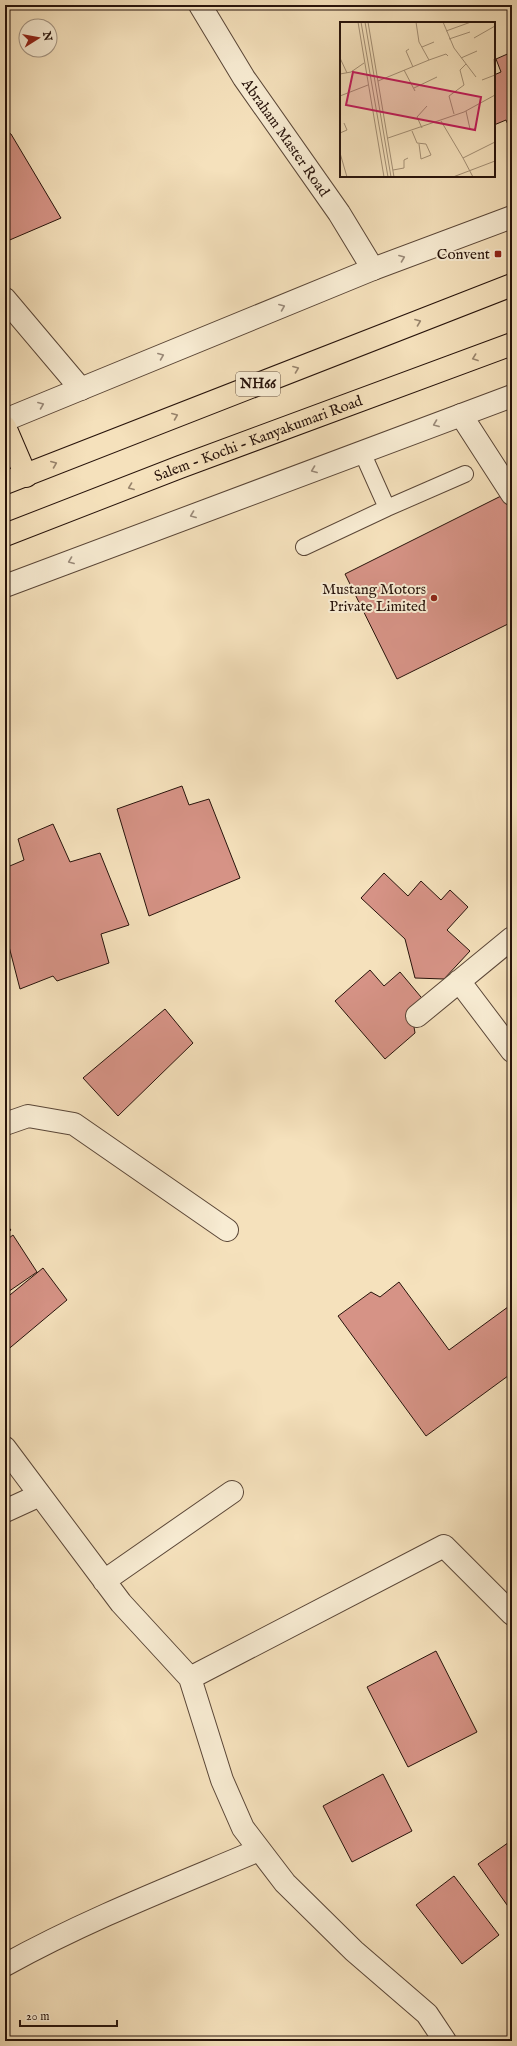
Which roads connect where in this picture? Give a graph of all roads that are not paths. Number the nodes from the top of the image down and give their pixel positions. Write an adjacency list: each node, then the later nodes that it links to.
1 (200, 5): 3 (street, Abraham Master Road)
2 (512, 217): 3 (street, one-way to 2)
3 (374, 269): 7 (street, one-way to 3)
4 (512, 285): 14 (highway, NH66, one-way to 4)
5 (5, 299): 7 (street)
6 (512, 344): 18 (highway, Salem - Kochi - Kanyakumari Road, one-way to 18)
7 (81, 389): 10 (street, one-way to 7)
8 (512, 396): 9 (street)
9 (461, 415): 12 (street, one-way to 12); 16 (street)
10 (5, 420)
11 (5, 427): 14 (highway)
12 (362, 452): 17 (lane); 20 (street, one-way to 20)
13 (465, 474): 17 (lane)
14 (26, 476): 15 (highway, NH66)
15 (5, 483)
16 (512, 494)
17 (387, 508): 19 (lane)
18 (5, 536)
19 (304, 547)
20 (5, 586)
21 (512, 938): 22 (street)
22 (459, 981): 23 (street); 24 (street)
23 (417, 1016)
24 (512, 1051)
25 (5, 1124): 26 (street)
26 (227, 1230)
27 (5, 1448): 29 (street)
28 (232, 1492): 31 (street)
29 (40, 1495): 30 (street); 31 (street)
30 (5, 1511)
31 (104, 1581): 33 (street)
32 (512, 1614): 33 (street)
33 (190, 1678): 34 (street)
34 (260, 1850): 35 (street); 36 (street)
35 (5, 1965)
36 (445, 2041)

